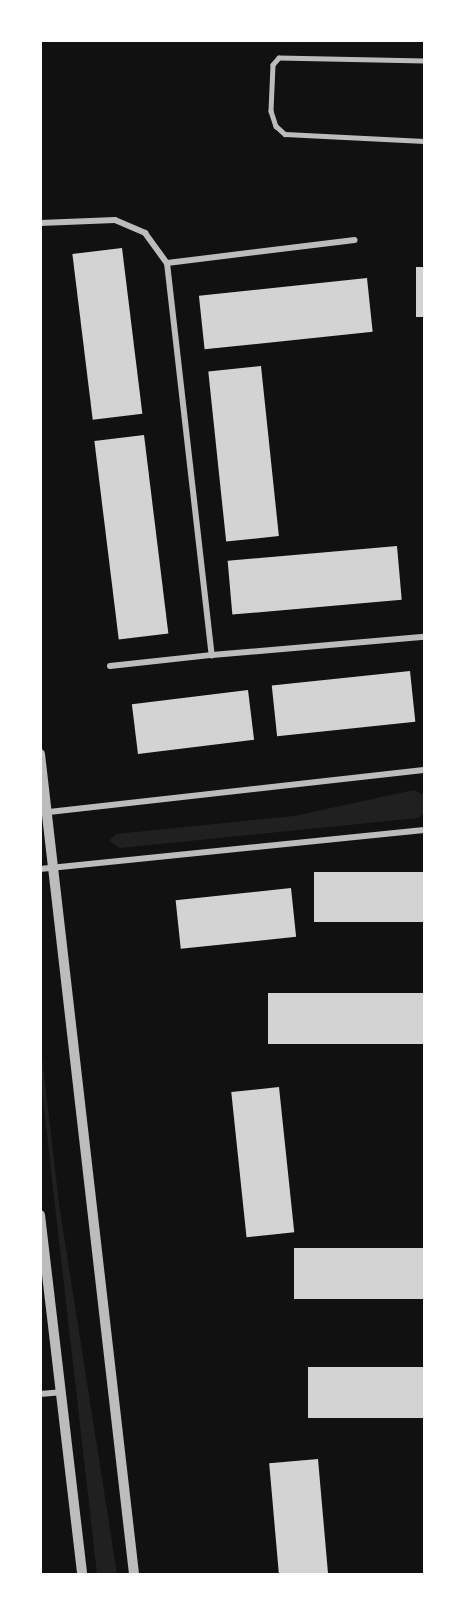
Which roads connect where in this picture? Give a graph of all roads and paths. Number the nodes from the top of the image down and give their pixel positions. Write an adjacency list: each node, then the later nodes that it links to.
1 (424, 61): 2 (lane)
2 (424, 141)
3 (40, 223): 5 (street)
4 (355, 240): 5 (street)
5 (167, 263): 7 (street)
6 (424, 637): 7 (street)
7 (212, 655): 8 (street)
8 (110, 666)
9 (40, 754): 11 (street)
10 (424, 770): 11 (street)
11 (44, 812): 13 (street)
12 (424, 830): 13 (street)
13 (54, 867): 14 (street); 19 (street)
14 (40, 868)
15 (40, 1215): 16 (street)
16 (61, 1392): 17 (street); 18 (street)
17 (40, 1394)
18 (82, 1575)
19 (134, 1575)

